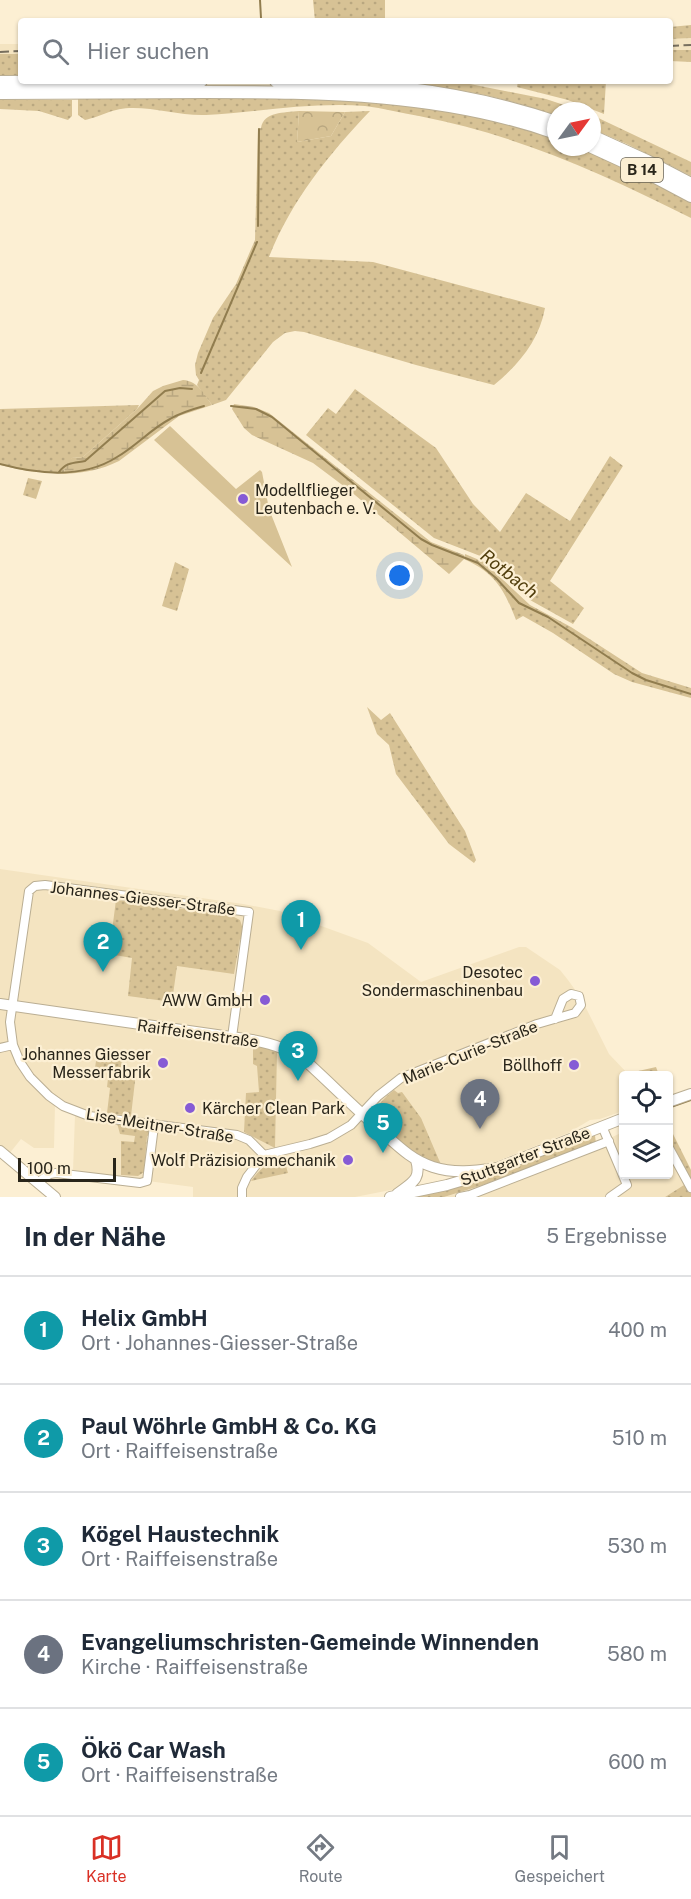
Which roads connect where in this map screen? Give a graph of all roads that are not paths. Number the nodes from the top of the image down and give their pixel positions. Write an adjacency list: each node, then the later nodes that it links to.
1 (0, 82): 2 (highway)
2 (18, 82)
3 (370, 84): 5 (highway)
4 (0, 93): 6 (highway)
5 (547, 120)
6 (547, 131)
7 (601, 140): 9 (highway, B 14)
8 (601, 151): 10 (highway, B 14)
9 (691, 184)
10 (691, 196)
11 (6, 1005): 13 (main road, Raiffeisenstraße); 13 (street, Johannes-Giesser-Straße); 14 (street, Lise-Meitner-Straße)
12 (555, 1019): 18 (street, Marie-Curie-Straße)
13 (232, 1037): 18 (main road, Raiffeisenstraße)
14 (14, 1045): 15 (street); 20 (street, Lise-Meitner-Straße)
15 (0, 1048)
16 (691, 1094): 17 (main road)
17 (673, 1100)
18 (362, 1114): 25 (street, Marie-Curie-Straße); 26 (main road, Raiffeisenstraße)
19 (619, 1120): 21 (main road, Stuttgarter Straße)
20 (154, 1126): 25 (street, Lise-Meitner-Straße); 28 (street)
21 (602, 1126): 22 (street); 27 (main road, Stuttgarter Straße)
22 (609, 1141): 33 (street); 34 (street)
23 (0, 1151): 28 (main road)
24 (673, 1154): 29 (street)
25 (264, 1155): 31 (street)
26 (416, 1160): 27 (main road, Raiffeisenstraße); 32 (main road)
27 (497, 1168): 32 (main road, Stuttgarter Straße)
28 (38, 1182): 30 (main road)
29 (691, 1188)
30 (56, 1197)
31 (242, 1197)
32 (392, 1197)
33 (460, 1197)
34 (610, 1197)

